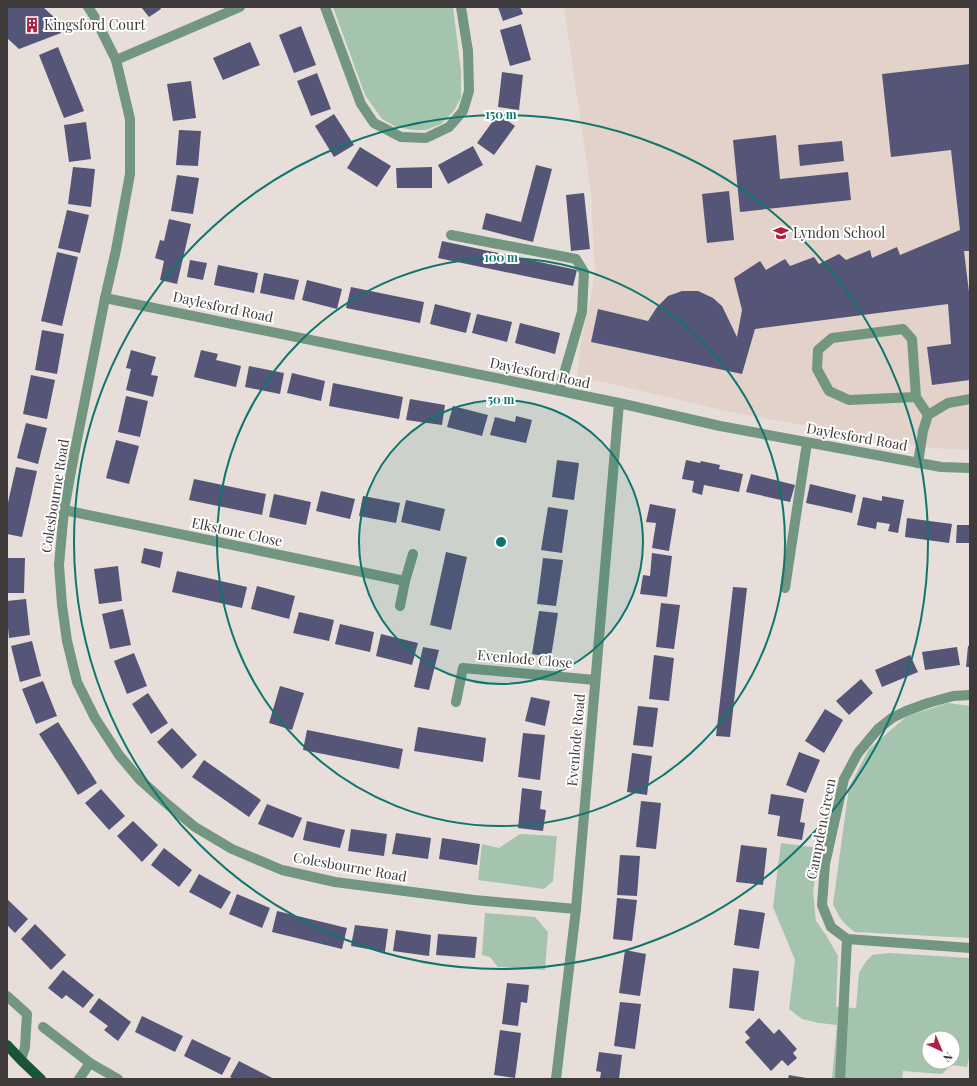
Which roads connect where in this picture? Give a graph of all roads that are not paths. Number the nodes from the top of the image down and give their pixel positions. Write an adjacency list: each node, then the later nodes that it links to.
1 (88, 7): 5 (street, Colesbourne Road)
2 (240, 7): 5 (street)
3 (325, 7): 4 (street)
4 (461, 7)
5 (116, 60): 7 (street, Colesbourne Road)
6 (451, 235): 8 (street)
7 (106, 298): 8 (street, Daylesford Road); 16 (street, Colesbourne Road)
8 (558, 391): 11 (street, Daylesford Road)
9 (916, 397): 9 (street); 12 (street)
10 (970, 399): 12 (street)
11 (619, 403): 13 (street, Daylesford Road); 21 (street, Evenlode Road)
12 (928, 414): 14 (street)
13 (807, 442): 14 (street, Daylesford Road); 19 (street)
14 (918, 463): 15 (street, Daylesford Road)
15 (970, 468)
16 (64, 510): 18 (street, Elkstone Close); 24 (street, Colesbourne Road)
17 (413, 554): 18 (street)
18 (405, 581): 20 (street)
19 (785, 588)
20 (400, 606)
21 (595, 680): 23 (street, Evenlode Close); 24 (street, Evenlode Road)
22 (970, 695): 25 (street, Campden Green)
23 (456, 702)
24 (576, 909): 35 (street, Evenlode Road)
25 (847, 939): 26 (street); 36 (street)
26 (970, 948)
27 (7, 996): 30 (street)
28 (43, 1027): 31 (street)
29 (7, 1045): 30 (main road)
30 (21, 1060): 32 (main road)
31 (90, 1063): 33 (street); 34 (street)
32 (41, 1079)
33 (79, 1079)
34 (118, 1079)
35 (556, 1079)
36 (840, 1079)

